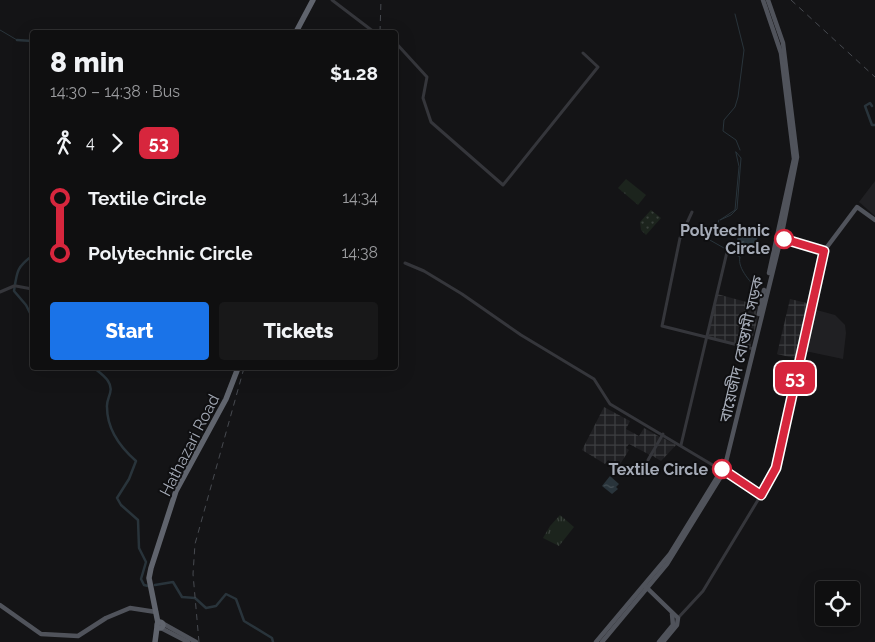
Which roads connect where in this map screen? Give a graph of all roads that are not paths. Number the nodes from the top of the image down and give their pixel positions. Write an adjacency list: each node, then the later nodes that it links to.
1 (313, 0): 4 (highway)
2 (332, 0): 5 (street)
3 (766, 0): 8 (main road, বায়েজীদ বোস্তামী সড়ক); 8 (main road)
4 (298, 30)
5 (371, 30)
6 (398, 45): 7 (street)
7 (583, 52)
8 (792, 119): 11 (main road, বায়েজীদ বোস্তামী সড়ক); 18 (main road, বায়েজীদ বোস্তামী সড়ক)
9 (692, 212): 17 (street)
10 (875, 220): 12 (main road)
11 (781, 238): 12 (street); 18 (main road, বায়েজীদ বোস্তামী সড়ক)
12 (824, 251): 25 (main road)
13 (727, 252): 17 (street)
14 (405, 263): 21 (street)
15 (30, 289): 16 (street)
16 (0, 292)
17 (706, 337): 18 (street); 22 (street)
18 (752, 349): 24 (main road, বায়েজীদ বোস্তামী সড়ক)
19 (238, 370): 28 (highway, Hathazari Road)
20 (238, 370): 31 (highway, Hathazari Road)
21 (662, 434): 22 (street); 23 (street)
22 (681, 445): 24 (street)
23 (648, 460)
24 (722, 471): 25 (street); 26 (main road, বায়েজীদ বোস্তামী সড়ক)
25 (761, 495): 30 (street)
26 (644, 588): 29 (main road); 35 (main road, বায়েজীদ বোস্তামী সড়ক); 36 (main road, বায়েজীদ বোস্তামী সড়ক)
27 (0, 604): 28 (main road)
28 (156, 610): 31 (highway, Hathazari Road)
29 (674, 614): 30 (main road); 37 (main road)
30 (678, 618): 38 (main road)
31 (160, 625): 32 (highway); 33 (main road); 34 (main road)
32 (156, 642)
33 (188, 642)
34 (196, 642)
35 (596, 642)
36 (602, 642)
37 (659, 642)
38 (663, 642)

